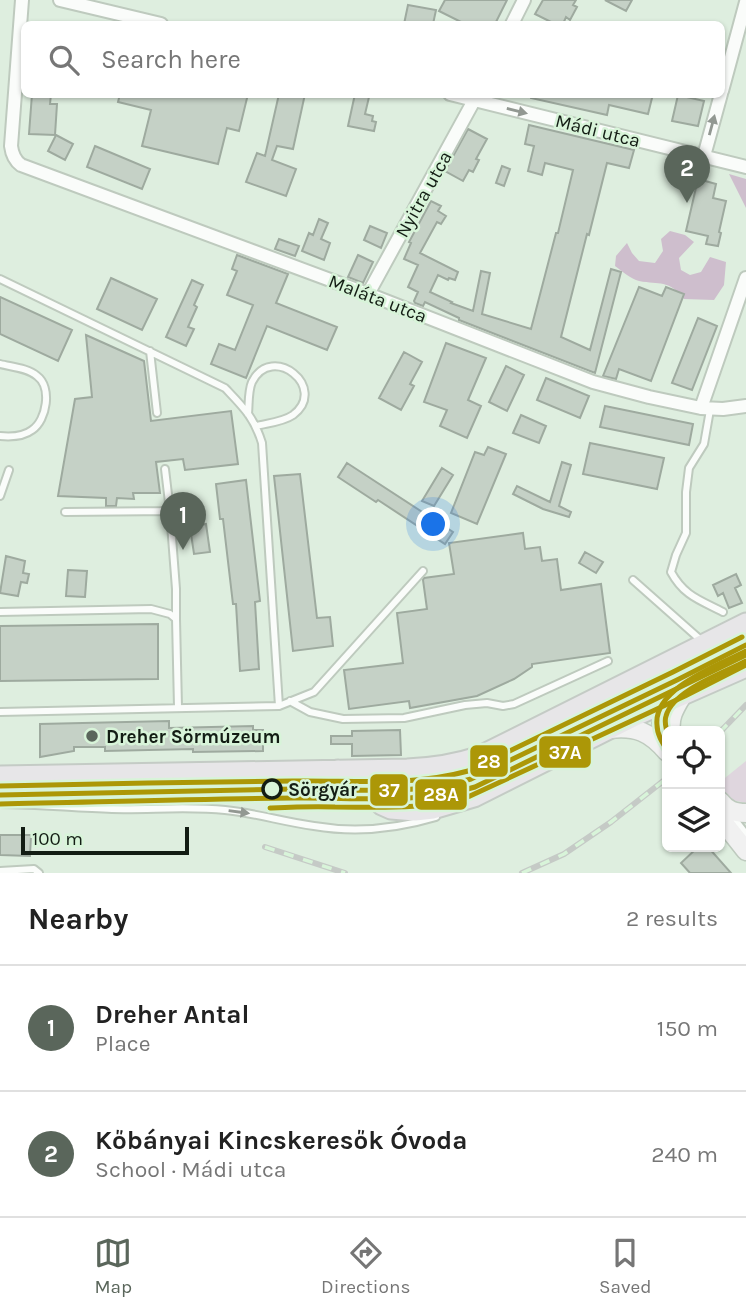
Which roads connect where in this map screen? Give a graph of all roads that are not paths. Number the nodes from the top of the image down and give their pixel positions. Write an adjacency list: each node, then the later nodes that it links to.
1 (22, 0): 15 (street, Maláta utca)
2 (60, 0): 5 (street)
3 (524, 0): 6 (street)
4 (746, 2): 7 (street)
5 (148, 21)
6 (514, 21)
7 (725, 78)
8 (474, 98): 15 (street, Nyitra utca)
9 (479, 98): 11 (street, Mádi utca, one-way to 11)
10 (720, 98): 11 (street, one-way to 10)
11 (704, 156): 12 (street, Mádi utca)
12 (746, 167)
13 (746, 278): 19 (street)
14 (0, 279): 16 (lane)
15 (368, 294): 19 (street, Maláta utca)
16 (150, 351): 20 (lane); 21 (lane)
17 (0, 364): 23 (lane)
18 (746, 406): 19 (street, Maláta utca)
19 (706, 409): 34 (lane)
20 (157, 413)
21 (248, 414): 22 (lane); 22 (lane)
22 (256, 426): 44 (lane)
23 (0, 436)
24 (165, 469): 27 (lane)
25 (9, 470): 26 (lane)
26 (0, 496)
27 (170, 511): 28 (lane); 30 (lane)
28 (65, 512)
29 (196, 521): 30 (lane)
30 (171, 523): 35 (lane)
31 (423, 571): 43 (lane)
32 (633, 580): 37 (lane)
33 (0, 612): 35 (lane)
34 (723, 612)
35 (176, 619): 45 (lane)
36 (746, 623): 37 (main road)
37 (704, 644): 51 (main road)
38 (746, 654): 41 (lane)
39 (608, 661): 43 (lane)
40 (746, 667): 42 (main road)
41 (701, 677)
42 (676, 694): 47 (main road); 48 (main road); 49 (lane)
43 (290, 701): 44 (lane)
44 (279, 706): 45 (lane)
45 (177, 707): 46 (lane)
46 (0, 712)
47 (670, 726)
48 (607, 730): 50 (main road); 54 (main road)
49 (662, 741)
50 (662, 746)
51 (407, 769): 52 (main road); 56 (main road)
52 (338, 771): 53 (main road); 56 (main road)
53 (0, 776)
54 (474, 797): 55 (lane, one-way to 54); 56 (main road)
55 (0, 804)
56 (382, 805)
57 (725, 810): 59 (main road)
58 (725, 812): 61 (lane)
59 (746, 813)
60 (725, 814): 62 (main road)
61 (746, 834)
62 (746, 850)
63 (0, 871): 64 (lane)
64 (39, 873)

